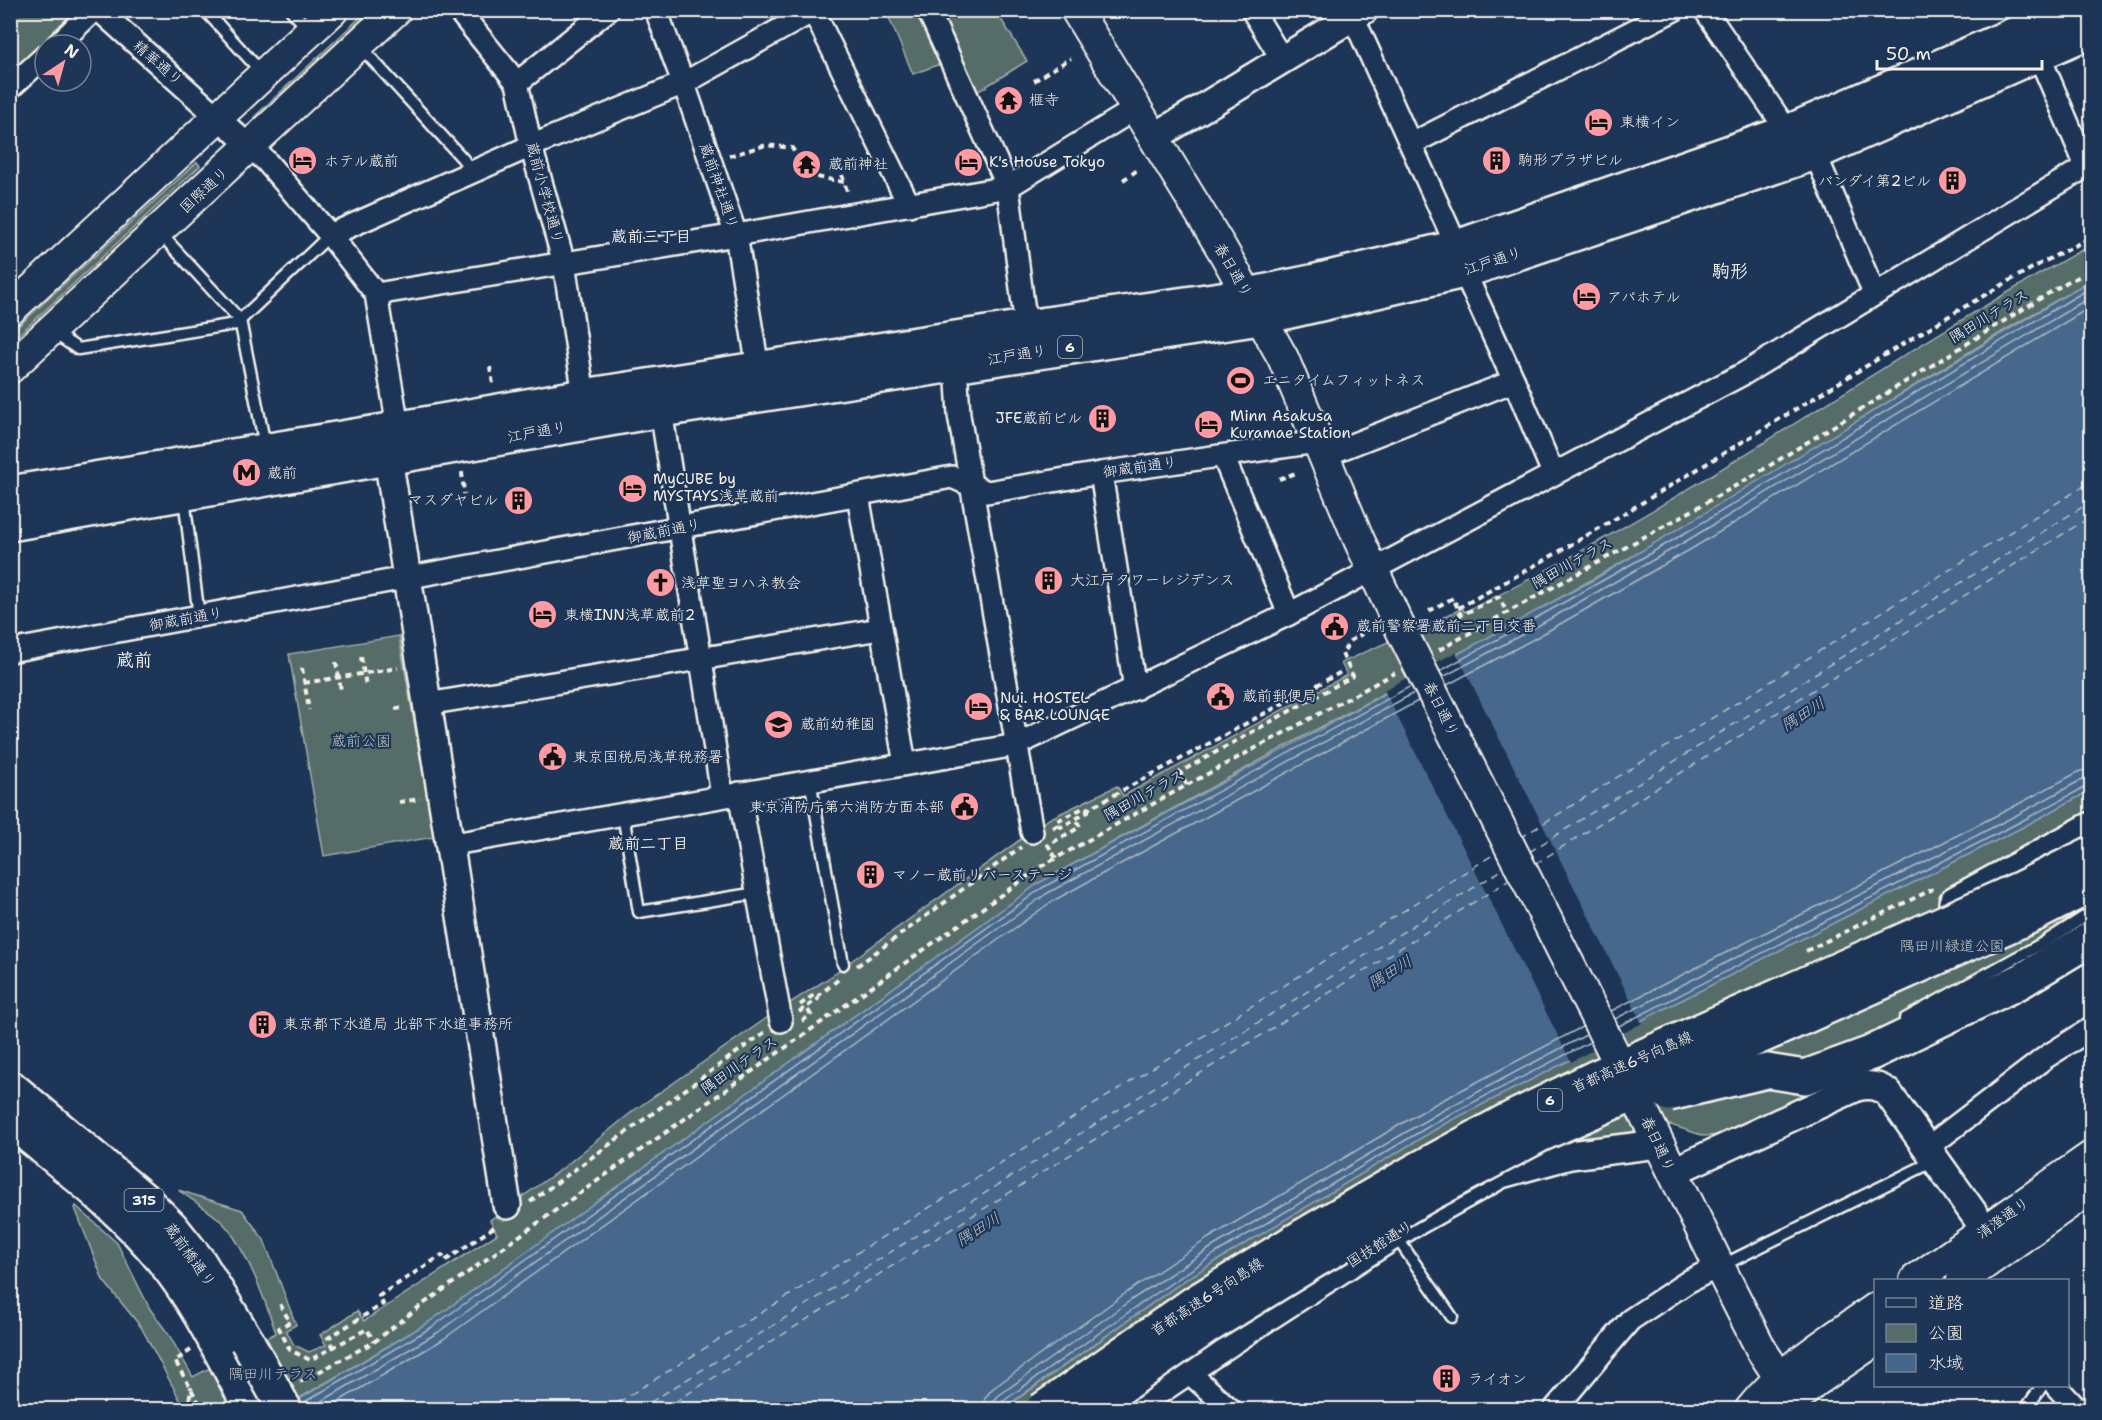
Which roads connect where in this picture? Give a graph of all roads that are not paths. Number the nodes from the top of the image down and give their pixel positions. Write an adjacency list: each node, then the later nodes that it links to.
1 (96, 10): 18 (street); 28 (street, 精華通り)
2 (205, 10): 23 (lane)
3 (333, 10): 16 (main road)
4 (396, 10): 19 (main road, 国際通り)
5 (458, 10): 24 (street, 蔵前小学校通り)
6 (608, 10): 24 (street)
7 (656, 10): 25 (street, 蔵前神社通り)
8 (928, 10): 37 (street)
9 (1252, 10): 21 (street)
10 (1674, 10): 31 (street)
11 (1705, 10): 29 (street)
12 (2071, 10): 29 (main road, 江戸通り / 6)
13 (814, 11): 25 (street); 38 (street)
14 (1082, 13): 27 (main road, 春日通り)
15 (1355, 13): 21 (street); 31 (street)
16 (301, 21): 23 (main road)
17 (2091, 30): 20 (main road, 江戸通り / 6)
18 (70, 33)
19 (359, 45): 33 (main road, 国際通り); 36 (lane)
20 (2038, 53): 34 (main road, 江戸通り / 6); 35 (street)
21 (1282, 59): 30 (street)
22 (33, 67): 26 (street)
23 (263, 74): 28 (main road)
24 (517, 83): 32 (street, 蔵前小学校通り)
25 (684, 83): 32 (street); 40 (street, 蔵前神社通り)
26 (10, 88)
27 (1135, 109): 30 (main road, 春日通り); 37 (street)
28 (218, 116): 33 (street, 精華通り); 47 (main road)
29 (1788, 132): 34 (street); 42 (main road, 江戸通り / 6)
30 (1153, 138): 46 (main road, 春日通り)
31 (1411, 144): 42 (street)
32 (531, 146): 36 (street); 43 (street, 蔵前小学校通り)
33 (251, 147): 39 (main road, 国際通り); 41 (street, 精華通り)
34 (1815, 153): 42 (main road, 江戸通り / 6); 44 (street)
35 (2089, 164): 44 (street)
36 (472, 173): 41 (street)
37 (1008, 187): 38 (street); 49 (street)
38 (909, 205): 40 (street)
39 (159, 231): 48 (lane); 50 (main road, 国際通り)
40 (736, 235): 43 (street); 53 (street, 蔵前神社通り)
41 (330, 236): 45 (street, 精華通り); 48 (lane)
42 (1461, 259): 46 (main road, 江戸通り / 6); 54 (street)
43 (564, 263): 45 (street); 55 (street, 蔵前小学校通り)
44 (1874, 293): 62 (street)
45 (376, 294): 57 (street)
46 (1254, 307): 49 (main road, 江戸通り / 6); 51 (main road, 江戸通り / 6); 58 (main road, 春日通り)
47 (10, 310)
48 (240, 320): 50 (lane); 59 (lane)
49 (1026, 327): 53 (main road, 江戸通り / 6)
50 (50, 331): 52 (main road, 国際通り)
51 (956, 365): 56 (main road, 江戸通り / 6); 63 (street)
52 (10, 368)
53 (758, 368): 55 (main road, 江戸通り / 6)
54 (1514, 381): 58 (street, 御蔵前通り); 62 (street)
55 (584, 396): 57 (main road, 江戸通り / 6)
56 (661, 410): 57 (main road, 江戸通り / 6); 68 (street)
57 (386, 445): 59 (main road, 江戸通り / 6); 65 (main road, 江戸通り / 6); 70 (street)
58 (1320, 449): 60 (street, 御蔵前通り); 69 (main road, 春日通り)
59 (266, 451): 64 (main road, 江戸通り / 6)
60 (1223, 456): 61 (street, 御蔵前通り); 71 (street)
61 (1101, 473): 63 (street, 御蔵前通り); 76 (street)
62 (1553, 473): 69 (street)
63 (972, 486): 66 (street, 御蔵前通り); 78 (street)
64 (12, 492)
65 (184, 494): 67 (main road, 江戸通り / 6); 72 (lane)
66 (858, 495): 68 (street, 御蔵前通り); 73 (street)
67 (10, 524)
68 (679, 528): 70 (street, 御蔵前通り); 75 (street)
69 (1371, 569): 71 (street); 99 (main road, 春日通り, bridge)
70 (407, 579): 72 (street, 御蔵前通り); 77 (street)
71 (1289, 614): 76 (street)
72 (199, 616): 74 (street, 御蔵前通り)
73 (880, 629): 75 (street); 79 (street)
74 (10, 651)
75 (702, 658): 77 (street); 81 (street)
76 (1135, 688): 78 (street)
77 (412, 707): 85 (street)
78 (1016, 746): 79 (street); 84 (street)
79 (905, 764): 80 (street)
80 (810, 780): 81 (street); 91 (lane)
81 (730, 795): 82 (street); 88 (street)
82 (623, 814): 85 (street); 88 (lane)
83 (2091, 829): 92 (main road, bridge)
84 (1036, 835)
85 (448, 844): 104 (street)
86 (2091, 853): 92 (main road, 首都高速6号向島線 / 6, bridge)
87 (2091, 885): 98 (main road, 首都高速6号向島線 / 6, bridge)
88 (757, 893): 93 (street)
89 (2091, 912): 94 (lane)
90 (2091, 938): 98 (main road, 6, bridge)
91 (846, 968)
92 (1817, 979): 120 (main road, 首都高速6号向島線 / 6, bridge)
93 (786, 1018)
94 (1890, 1027)
95 (2091, 1028): 100 (street)
96 (10, 1087): 113 (main road, 蔵前橋通り / 315)
97 (10, 1120): 113 (main road, 蔵前橋通り / 315)
98 (1540, 1135): 121 (main road, 首都高速6号向島線 / 6, bridge)
99 (1658, 1144): 102 (main road, 春日通り); 105 (street, 国技館通り)
100 (1932, 1154): 102 (street); 106 (street); 107 (lane)
101 (2091, 1156): 106 (main road, 清澄通り)
102 (1672, 1172): 107 (main road, 春日通り)
103 (2091, 1187): 106 (main road, 清澄通り)
104 (515, 1207)
105 (1395, 1234): 111 (lane); 114 (street, 国技館通り)
106 (1993, 1242): 108 (main road, 清澄通り); 109 (main road, 清澄通り)
107 (1719, 1266): 118 (main road, 春日通り); 124 (street)
108 (1919, 1279)
109 (1964, 1279)
110 (1874, 1309): 118 (main road)
111 (1452, 1317)
112 (1874, 1341): 118 (main road)
113 (220, 1349): 117 (main road, 315, bridge); 119 (main road, 315)
114 (1186, 1370): 122 (street, 国技館通り); 123 (street)
115 (2041, 1387): 126 (lane)
116 (2057, 1387): 127 (street)
117 (288, 1398)
118 (1790, 1399): 125 (main road)
119 (252, 1410)
120 (1042, 1410)
121 (1088, 1410)
122 (1129, 1410)
123 (1231, 1410)
124 (1554, 1410)
125 (1750, 1410)
126 (2025, 1410)
127 (2078, 1410)

